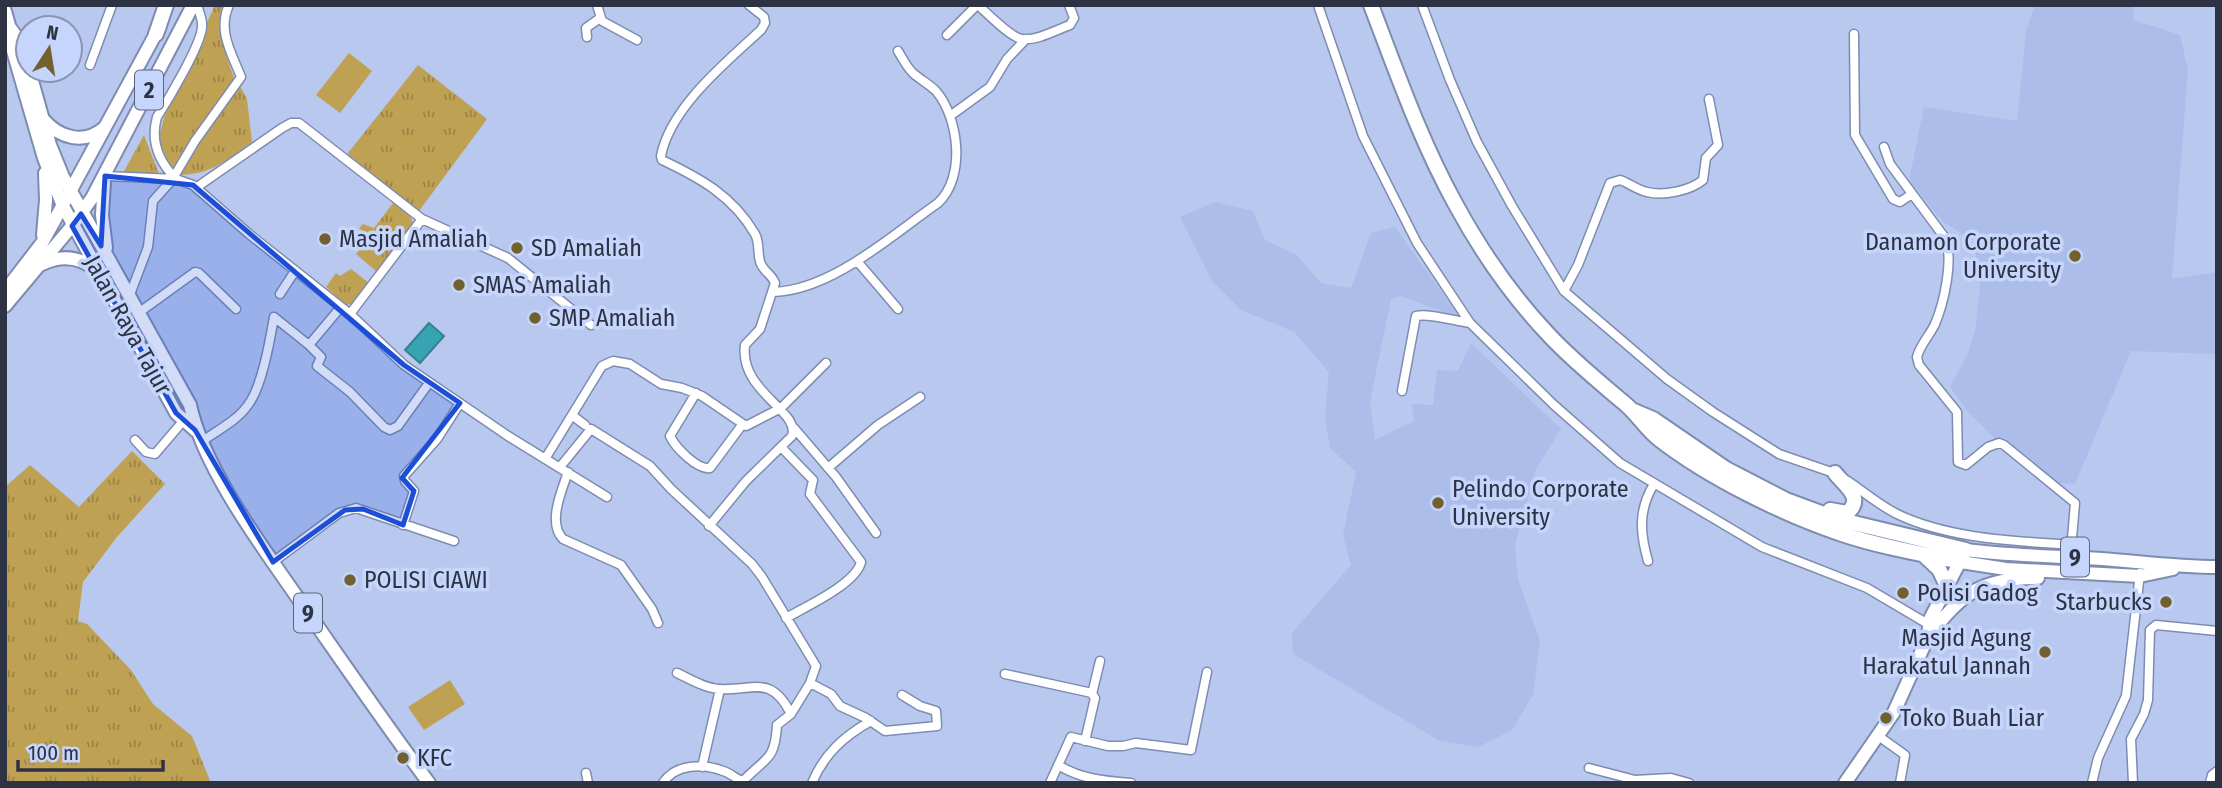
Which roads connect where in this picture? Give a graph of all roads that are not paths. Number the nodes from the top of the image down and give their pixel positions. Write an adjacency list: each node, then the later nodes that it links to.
1 (112, 5): 23 (street)
2 (168, 5): 16 (highway, 2)
3 (195, 5): 31 (highway, 2); 32 (street)
4 (229, 5): 32 (street)
5 (750, 5): 48 (street)
6 (977, 5): 18 (street); 20 (street)
7 (1069, 5): 20 (street)
8 (1318, 5): 57 (street)
9 (1371, 5): 67 (highway)
10 (1422, 5): 47 (street)
11 (595, 6): 13 (street)
12 (5, 11): 14 (highway, Jalan Raya Tajur / 9)
13 (600, 18): 19 (street); 21 (street)
14 (10, 29): 15 (highway, Jalan Raya Tajur / 9); 30 (highway, Jalan Raya Tajur / 9)
15 (14, 34)
16 (156, 34): 28 (highway, 2)
17 (1854, 34): 35 (street)
18 (947, 35)
19 (587, 37)
20 (1026, 39): 26 (street)
21 (637, 40)
22 (898, 51): 26 (street)
23 (90, 65)
24 (32, 84): 27 (highway, Jalan Raya Tajur / 9)
25 (1709, 99): 47 (street)
26 (950, 116): 42 (street)
27 (43, 119): 28 (highway); 34 (highway, Jalan Raya Tajur / 9)
28 (110, 120): 34 (highway, 2)
29 (1884, 147): 35 (street)
30 (44, 158): 36 (highway, Jalan Raya Tajur / 9); 40 (highway)
31 (105, 176): 32 (street); 37 (highway, 2); 41 (highway)
32 (174, 179): 33 (street); 50 (street)
33 (197, 187): 38 (street); 44 (street)
34 (70, 193): 36 (highway, 2); 37 (highway, Jalan Raya Tajur / 9)
35 (1912, 194): 88 (street)
36 (63, 206): 39 (highway, Jalan Raya Tajur / 9); 40 (highway)
37 (81, 214): 39 (highway, 2); 41 (highway, 9)
38 (422, 219): 56 (street); 58 (street)
39 (72, 226): 43 (highway); 45 (highway, Jalan Raya Tajur / 9)
40 (42, 243): 46 (highway)
41 (108, 258): 50 (highway, Jalan Raya Tajur / 9)
42 (858, 261): 48 (street); 54 (street)
43 (37, 267): 45 (highway); 51 (highway)
44 (295, 271): 49 (street); 52 (street)
45 (99, 273): 69 (highway, Jalan Raya Tajur / 9)
46 (5, 291)
47 (1564, 291): 80 (street)
48 (774, 292): 66 (street)
49 (280, 293)
50 (129, 297): 55 (highway, Jalan Raya Tajur / 9)
51 (5, 306)
52 (340, 308): 56 (street); 59 (street)
53 (236, 309): 55 (street)
54 (898, 309)
55 (138, 314): 73 (highway, Jalan Raya Tajur / 9)
56 (350, 314): 61 (street)
57 (1470, 323): 62 (street); 81 (street)
58 (591, 325)
59 (309, 345): 61 (street); 73 (street)
60 (826, 363): 66 (street)
61 (429, 383): 65 (street)
62 (1402, 391)
63 (696, 393): 68 (street); 71 (street); 71 (street)
64 (920, 397): 78 (street)
65 (460, 402): 76 (street); 84 (street)
66 (781, 408): 71 (street); 72 (street)
67 (1634, 411): 83 (highway); 89 (highway)
68 (573, 416): 70 (street); 76 (street)
69 (184, 420): 73 (highway, Jalan Raya Tajur / 9); 74 (street)
70 (585, 425)
71 (742, 425)
72 (794, 428): 75 (street); 78 (street)
73 (198, 436): 92 (highway, 9)
74 (135, 440)
75 (781, 447): 85 (street); 99 (street)
76 (545, 459): 77 (street)
77 (560, 467): 79 (street); 85 (street)
78 (828, 468): 86 (street)
79 (568, 472): 82 (street); 100 (street)
80 (1835, 473): 83 (highway); 88 (street)
81 (1654, 484): 91 (street); 101 (street)
82 (607, 497)
83 (1805, 507): 90 (highway)
84 (403, 524): 87 (street); 92 (street)
85 (709, 526): 99 (street)
86 (876, 533)
87 (454, 541)
88 (2071, 551): 90 (highway, 9); 93 (highway, 9)
89 (1924, 555): 90 (highway); 98 (highway)
90 (1964, 556): 96 (highway, 9); 98 (highway)
91 (1648, 561)
92 (273, 562): 121 (highway, 9)
93 (2140, 562): 94 (highway, 9); 97 (street)
94 (2183, 567): 95 (highway, 9); 97 (highway, 9)
95 (2217, 567)
96 (2076, 573): 97 (highway, 9); 101 (highway)
97 (2140, 576): 130 (street)
98 (1948, 588): 101 (highway)
99 (786, 618): 107 (street)
100 (658, 623)
101 (1930, 630): 113 (highway)
102 (2217, 631): 131 (street)
103 (1100, 661): 109 (street)
104 (1207, 672): 114 (street)
105 (677, 673): 108 (street)
106 (1005, 674): 109 (street)
107 (810, 682): 111 (street); 112 (street)
108 (720, 689): 111 (street); 116 (street)
109 (1092, 694): 114 (street)
110 (902, 695): 112 (street)
111 (791, 714): 120 (street)
112 (871, 721): 124 (street)
113 (1877, 735): 128 (highway); 129 (street)
114 (1086, 741): 115 (street)
115 (1058, 765): 125 (street); 126 (street)
116 (702, 767): 120 (street); 123 (street)
117 (1589, 768): 127 (street)
118 (2217, 771): 132 (street)
119 (586, 773): 122 (street)
120 (747, 782)
121 (429, 783)
122 (588, 783)
123 (663, 783)
124 (812, 783)
125 (1050, 783)
126 (1131, 783)
127 (1689, 783)
128 (1845, 783)
129 (1900, 783)
130 (2092, 783)
131 (2133, 783)
132 (2210, 783)

